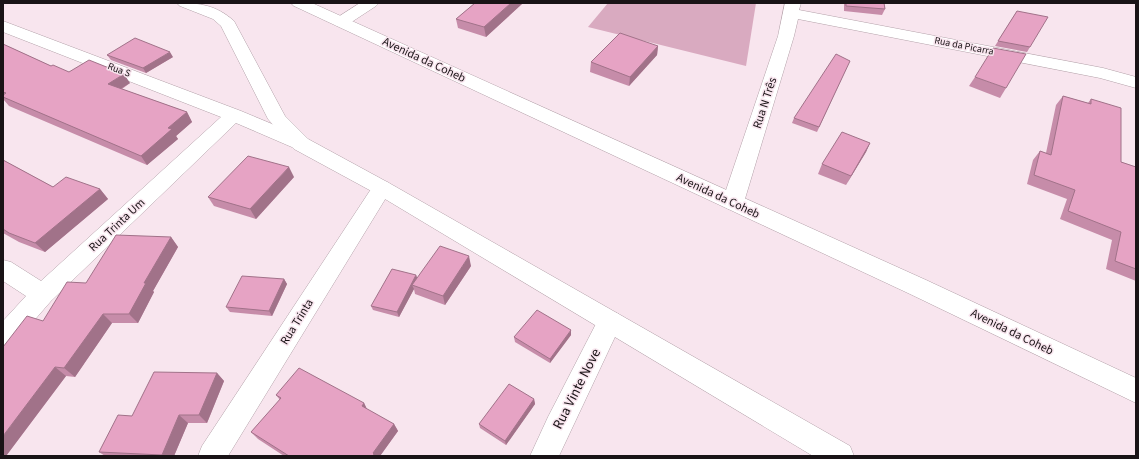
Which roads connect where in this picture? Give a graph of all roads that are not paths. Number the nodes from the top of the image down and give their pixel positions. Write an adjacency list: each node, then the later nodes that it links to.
1 (185, 3): 9 (street)
2 (299, 3): 5 (street, Avenida da Coheb)
3 (371, 3): 5 (street)
4 (792, 8): 7 (street, Rua da Picarra); 11 (street, Rua N Três)
5 (341, 22): 11 (street, Avenida da Coheb)
6 (3, 26): 8 (street, Rua S)
7 (1136, 83)
8 (234, 115): 9 (street, Rua S); 13 (street, Rua Trinta Um)
9 (301, 144): 10 (street)
10 (382, 188): 14 (street); 17 (street, Rua Trinta)
11 (733, 202): 16 (street, Avenida da Coheb)
12 (3, 269): 13 (street)
13 (43, 294): 15 (street, Rua Trinta Um)
14 (610, 322): 18 (street, Rua Vinte Nove); 19 (street)
15 (3, 338)
16 (1136, 391)
17 (212, 456)
18 (544, 456)
19 (840, 456)

